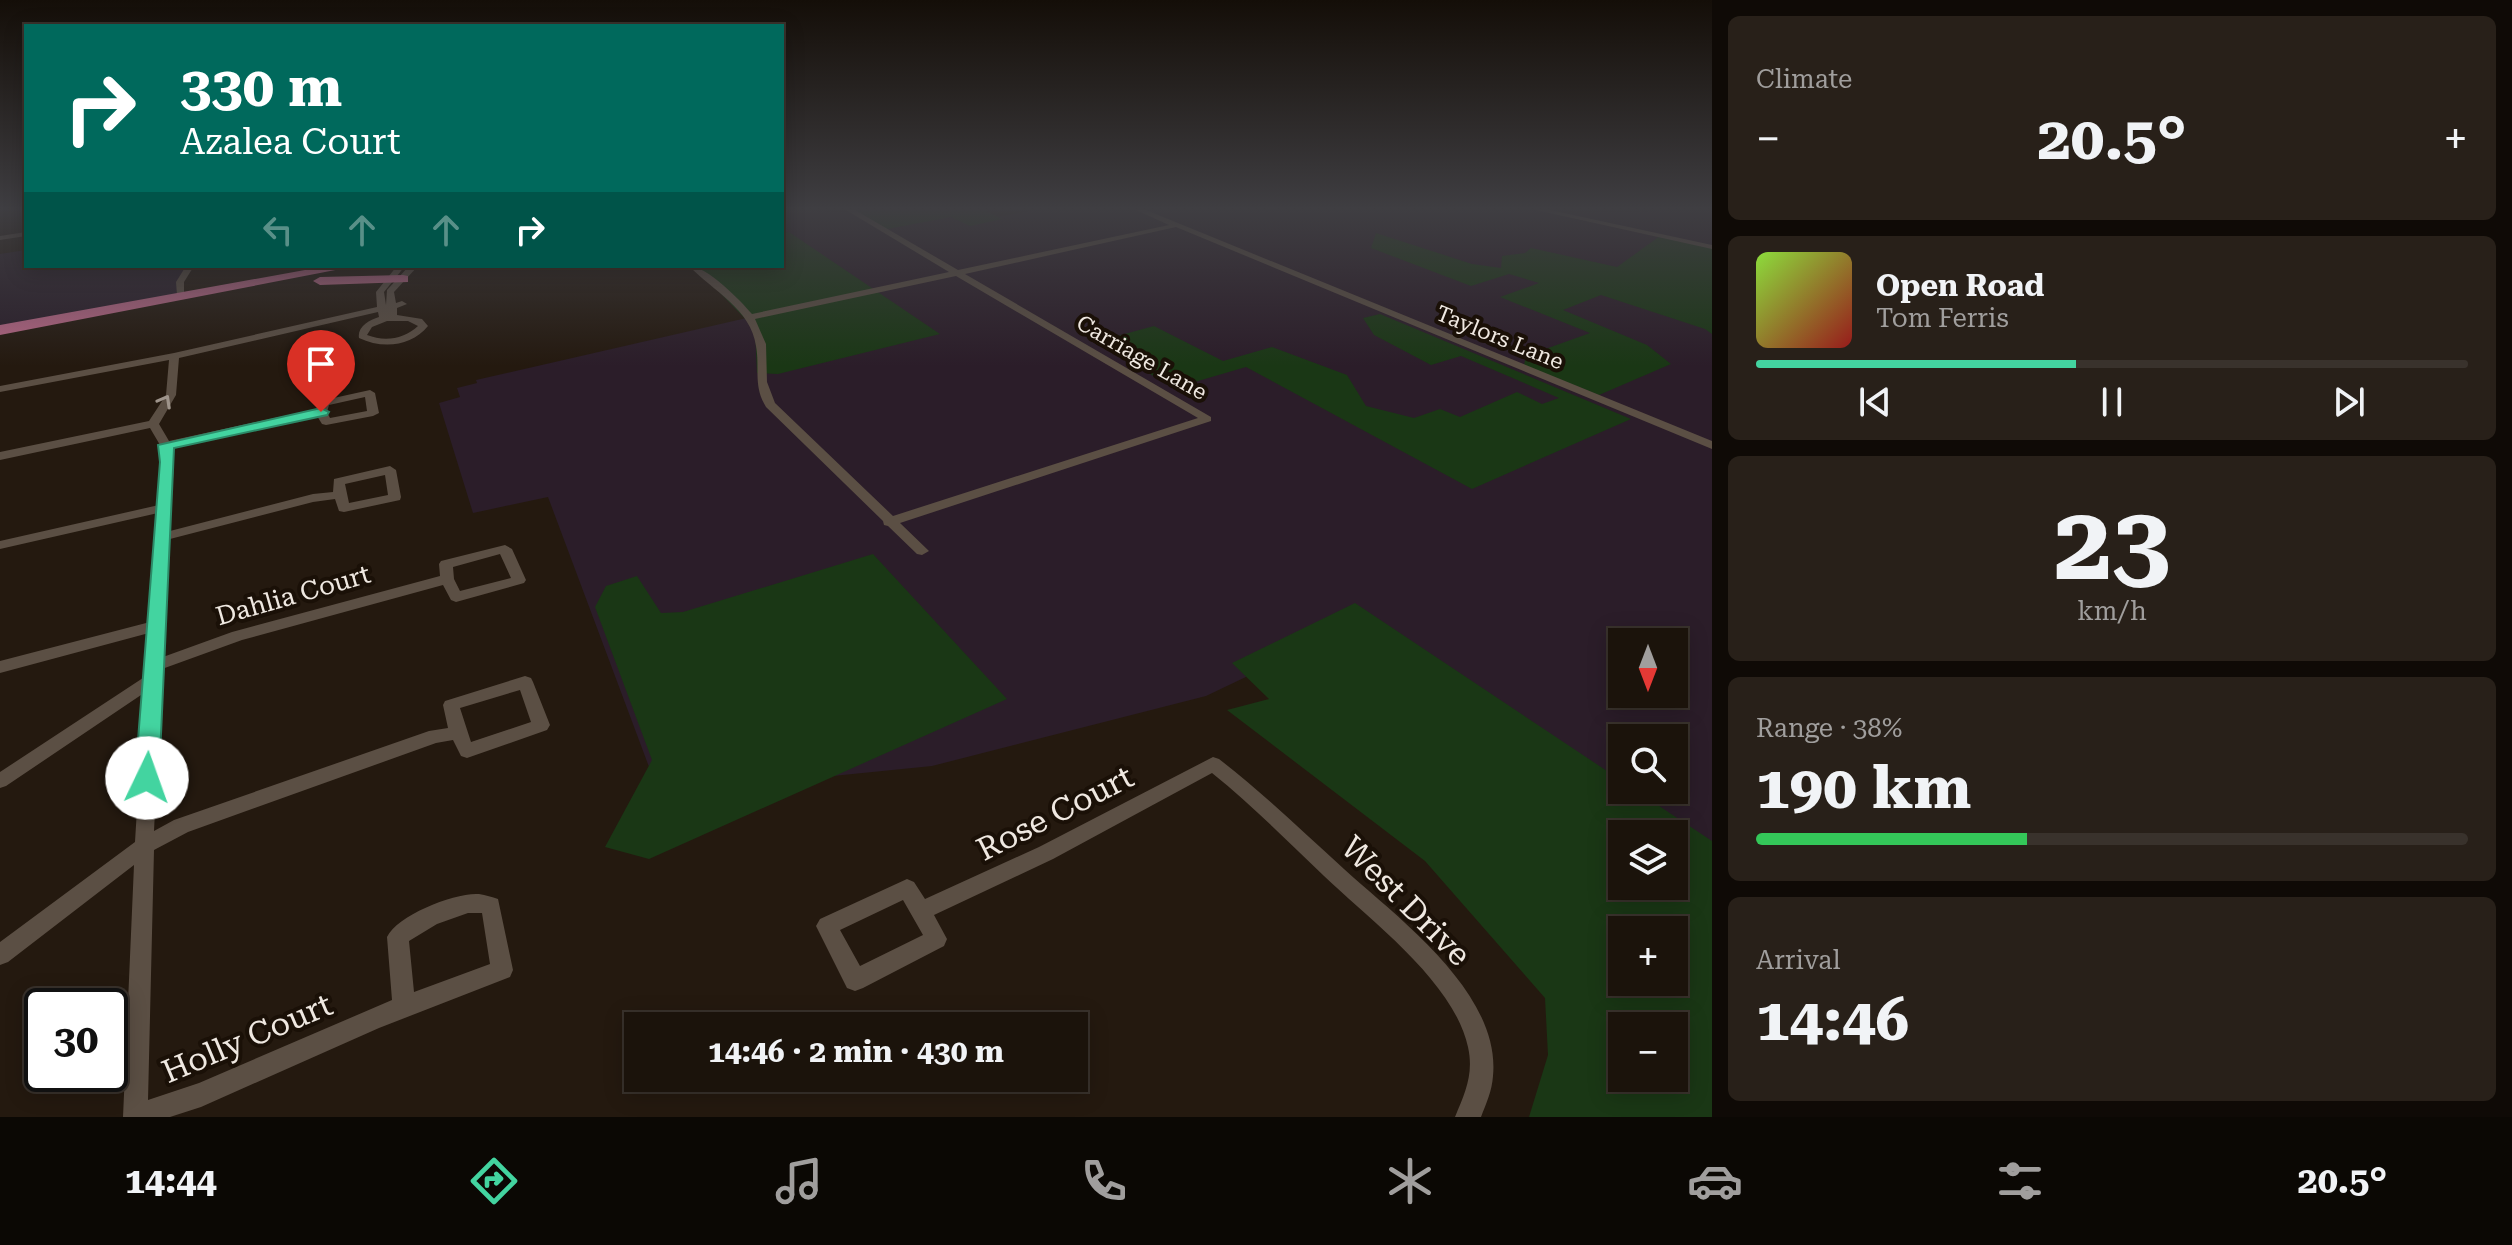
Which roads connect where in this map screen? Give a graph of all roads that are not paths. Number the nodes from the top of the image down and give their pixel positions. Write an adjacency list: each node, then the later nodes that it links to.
1 (940, 262): 9 (street, Carriage Lane)
2 (1003, 262): 9 (street)
3 (1268, 262): 24 (street, Taylors Lane)
4 (189, 268): 13 (street)
5 (319, 268): 13 (highway)
6 (338, 268): 12 (highway)
7 (683, 268): 15 (street)
8 (695, 268): 15 (street)
9 (957, 272): 15 (street); 28 (street, Carriage Lane)
10 (402, 273): 11 (highway); 14 (street)
11 (387, 282): 12 (highway); 14 (street)
12 (243, 285): 18 (highway)
13 (180, 293): 18 (highway)
14 (391, 306): 16 (street); 17 (street); 19 (street)
15 (746, 317): 28 (street)
16 (400, 318): 17 (street); 17 (street)
17 (378, 321)
18 (0, 330)
19 (174, 356): 20 (street); 22 (street, one-way to 19)
20 (0, 389)
21 (321, 412): 23 (street)
22 (153, 424): 23 (street); 25 (street)
23 (166, 445): 27 (street)
24 (1712, 445)
25 (0, 456)
26 (340, 495): 29 (street)
27 (164, 508): 29 (street); 30 (street)
28 (889, 522): 31 (street)
29 (162, 537): 33 (street)
30 (0, 545)
31 (922, 551)
32 (447, 579): 32 (street, Dahlia Court); 35 (street, Dahlia Court)
33 (156, 626): 34 (street); 35 (street)
34 (0, 667)
35 (153, 672): 38 (street, Dahlia Court); 39 (street)
36 (458, 733): 36 (street); 39 (street)
37 (1213, 764): 40 (street, Rose Court); 43 (street, West Drive)
38 (0, 781)
39 (144, 846): 41 (street); 42 (street, Holly Court)
40 (921, 911): 40 (street)
41 (0, 955)
42 (404, 1007): 42 (street, Holly Court)
43 (1467, 1117)

